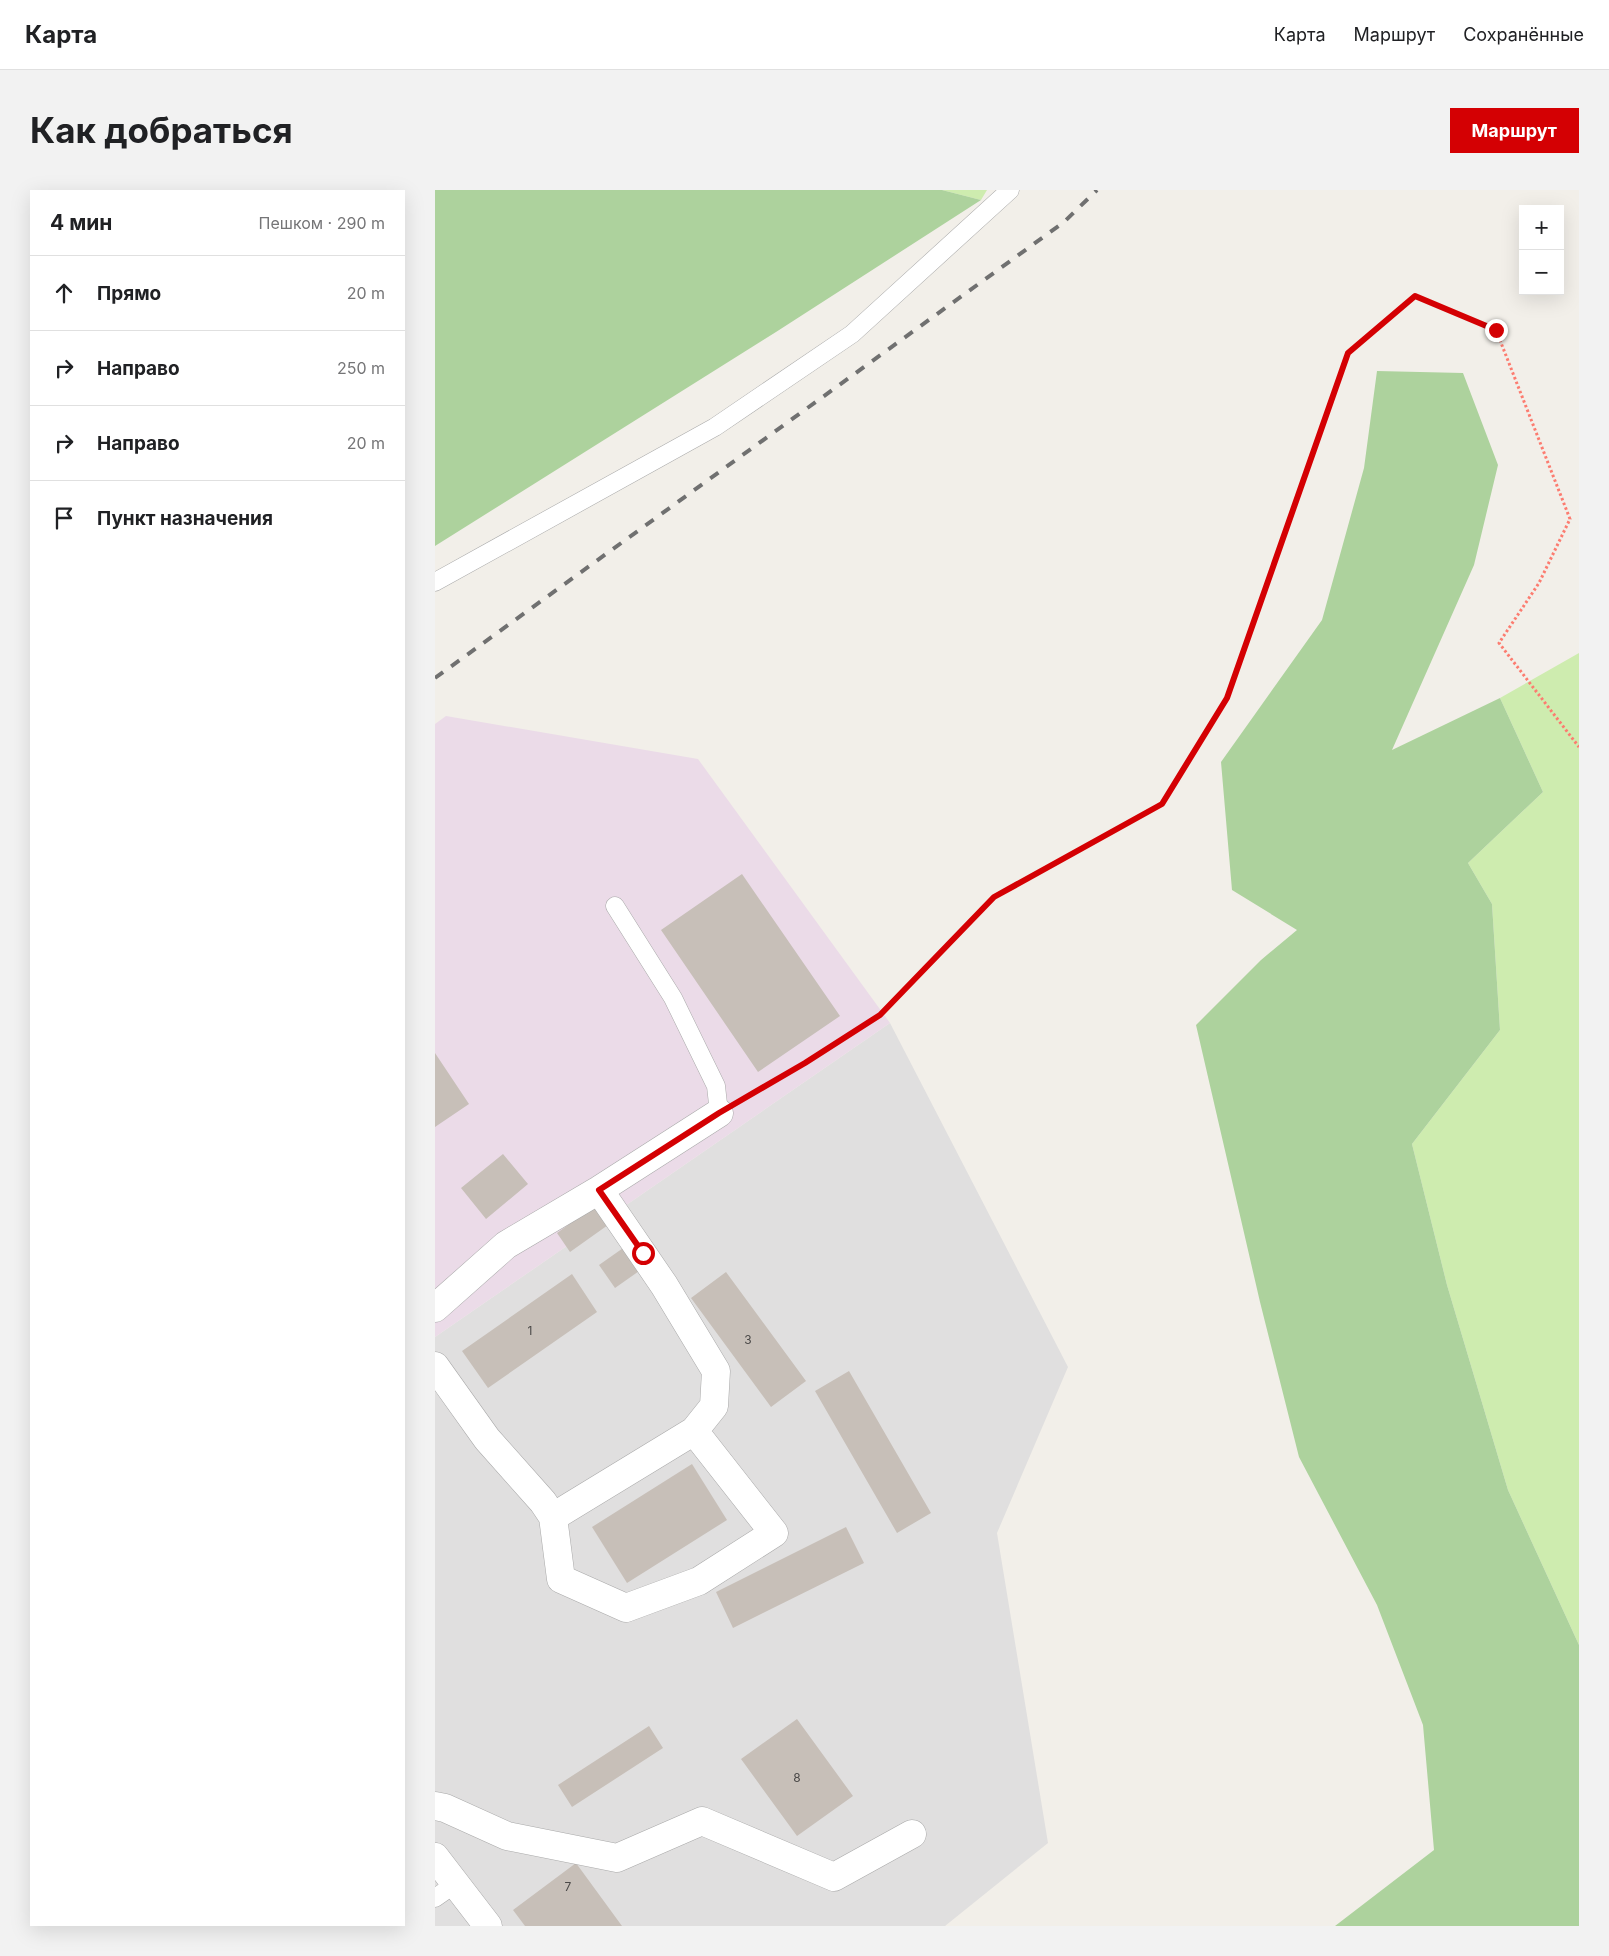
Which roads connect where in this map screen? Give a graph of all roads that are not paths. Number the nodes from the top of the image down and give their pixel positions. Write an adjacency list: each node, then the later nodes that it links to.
1 (1010, 190): 2 (lane)
2 (435, 582)
3 (615, 906): 4 (lane)
4 (719, 1113): 5 (street)
5 (599, 1190): 6 (street); 8 (street)
6 (435, 1308)
7 (435, 1366): 9 (street)
8 (694, 1431): 9 (street); 9 (street)
9 (553, 1517)
10 (435, 1806): 11 (street)
11 (912, 1834)
12 (435, 1857): 13 (street)
13 (445, 1891): 14 (street)
14 (488, 1926)

